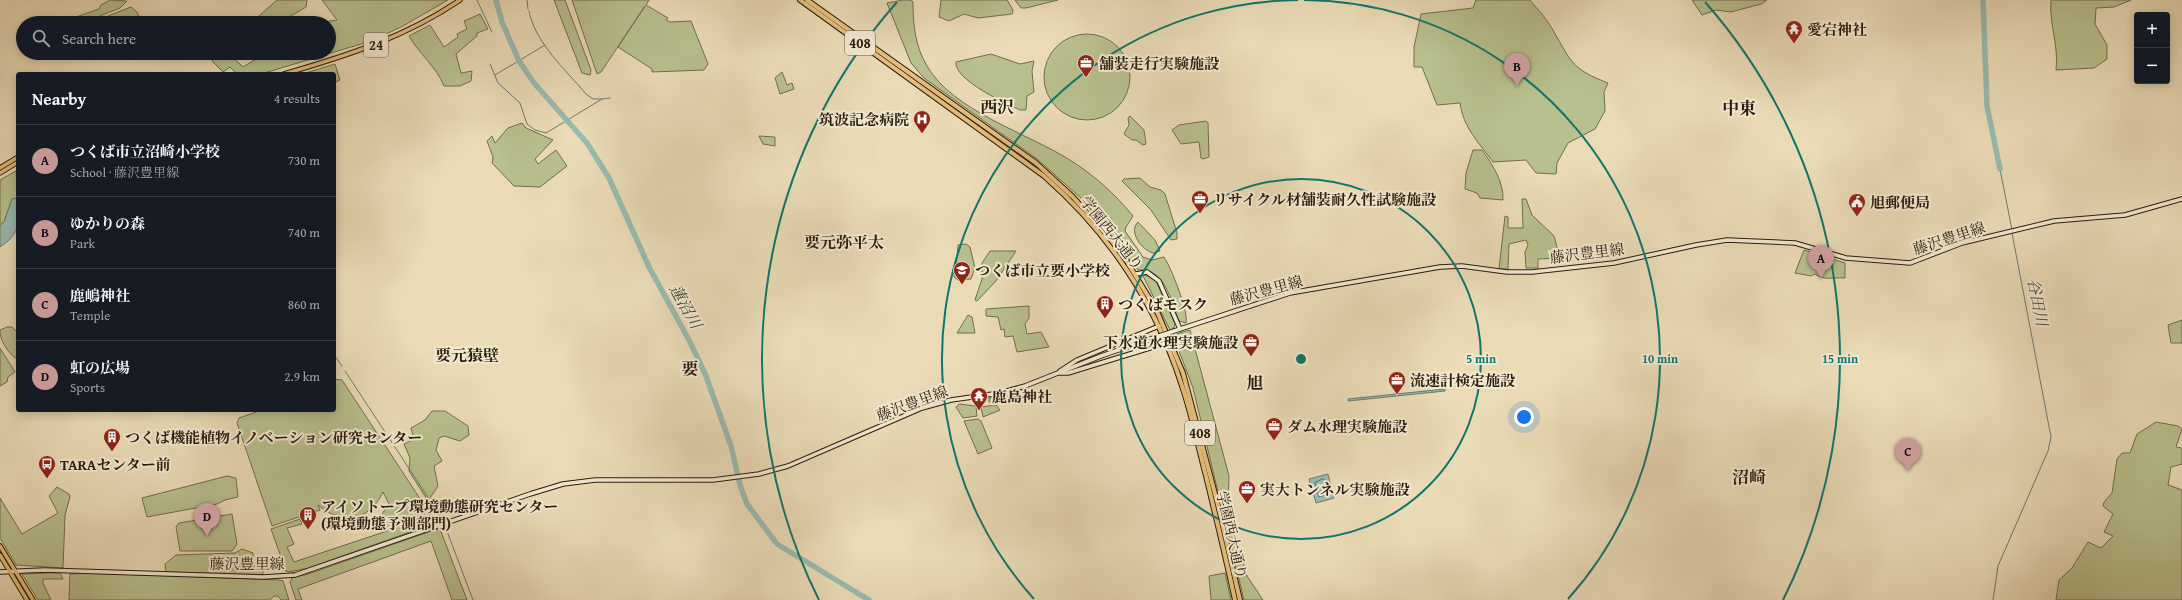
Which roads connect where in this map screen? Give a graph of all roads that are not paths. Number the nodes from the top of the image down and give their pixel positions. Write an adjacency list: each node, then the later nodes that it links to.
1 (460, 0): 4 (main road, 24)
2 (800, 0): 13 (highway, 学園西大通り / 408)
3 (807, 0): 12 (highway, 学園西大通り / 408)
4 (336, 57)
5 (327, 60): 6 (main road, 24)
6 (290, 72)
7 (16, 159): 9 (main road)
8 (16, 163): 10 (main road)
9 (0, 168)
10 (0, 173)
11 (2182, 199): 14 (main road, 藤沢豊里線)
12 (1136, 274): 14 (main road); 25 (highway, 学園西大通り / 408)
13 (1159, 326): 15 (highway, 学園西大通り / 408); 16 (main road)
14 (1180, 329): 16 (main road, 藤沢豊里線, bridge)
15 (1166, 342): 16 (main road); 24 (highway, 学園西大通り / 408)
16 (1058, 373): 20 (main road, 藤沢豊里線)
17 (0, 546): 20 (main road)
18 (0, 555): 19 (main road)
19 (9, 570): 20 (main road, 藤沢豊里線); 21 (main road, 藤沢豊里線); 22 (main road)
20 (14, 570): 23 (main road)
21 (0, 572)
22 (27, 600)
23 (33, 600)
24 (1235, 600)
25 (1240, 600)

